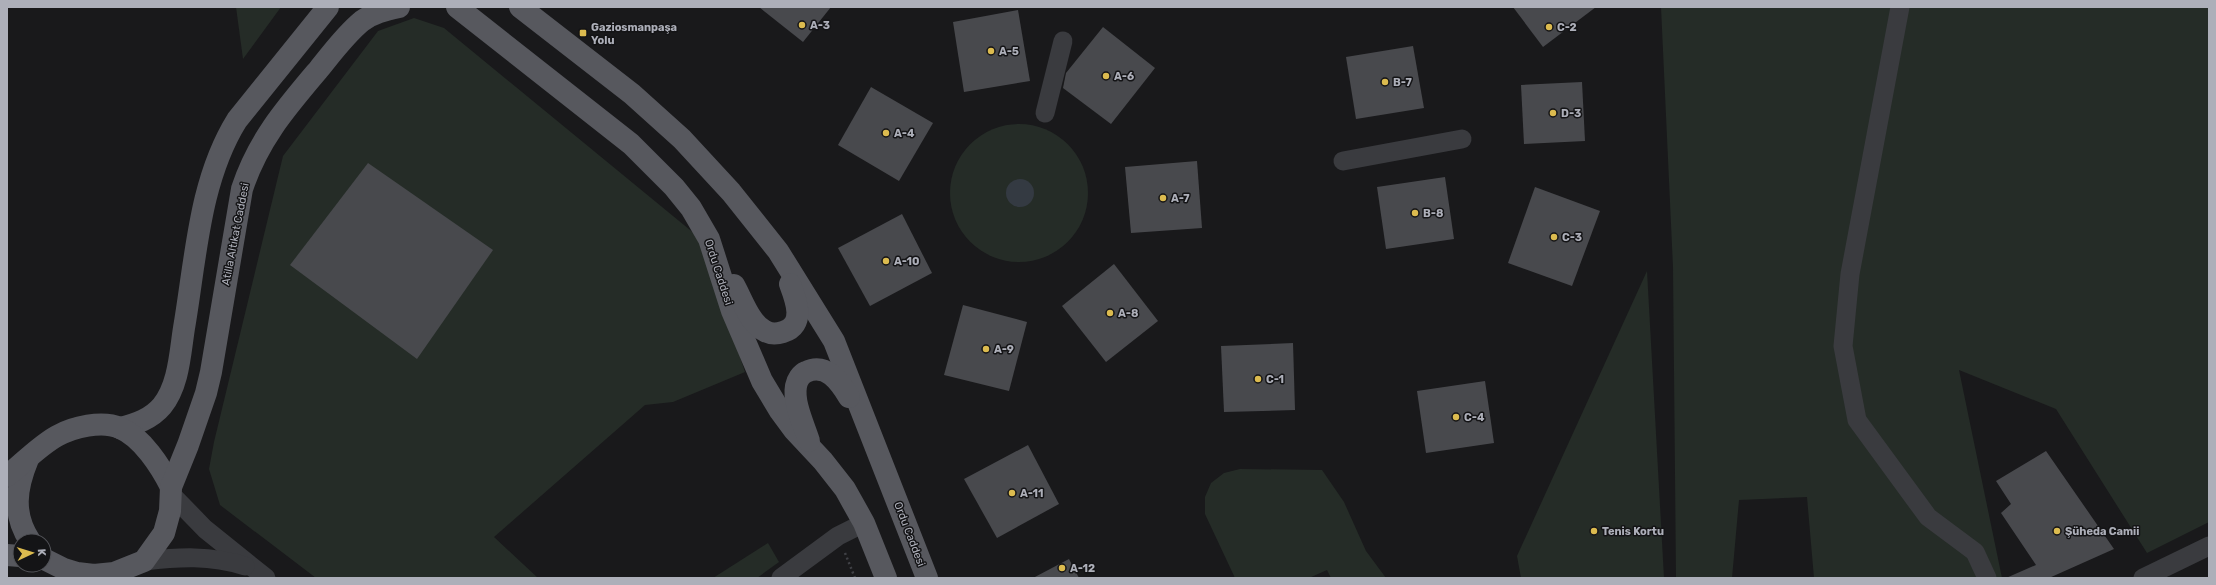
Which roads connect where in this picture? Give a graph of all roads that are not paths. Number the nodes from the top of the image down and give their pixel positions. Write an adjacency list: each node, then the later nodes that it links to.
1 (328, 7): 12 (main road)
2 (399, 7): 17 (main road, Atilla Altıkat Caddesi)
3 (520, 7): 11 (main road, Ordu Caddesi)
4 (1900, 7): 27 (street)
5 (454, 8): 10 (main road, Ordu Caddesi)
6 (1063, 41): 7 (street)
7 (1045, 113)
8 (1462, 139): 9 (street)
9 (1343, 161)
10 (710, 239): 11 (main road); 14 (main road, Ordu Caddesi)
11 (778, 251): 13 (main road, Ordu Caddesi)
12 (120, 428): 15 (main road); 17 (main road)
13 (876, 443): 14 (main road); 26 (main road, Ordu Caddesi)
14 (810, 446): 18 (main road, Ordu Caddesi)
15 (28, 459): 16 (main road); 19 (main road)
16 (7, 476)
17 (171, 491): 21 (main road, Atilla Altıkat Caddesi); 23 (street)
18 (864, 523): 24 (street); 25 (main road, Ordu Caddesi)
19 (25, 533)
20 (2209, 546): 28 (street)
21 (144, 561): 22 (main road); 23 (street)
22 (52, 562)
23 (260, 574)
24 (781, 578)
25 (886, 578)
26 (927, 578)
27 (1987, 578)
28 (2143, 578)

